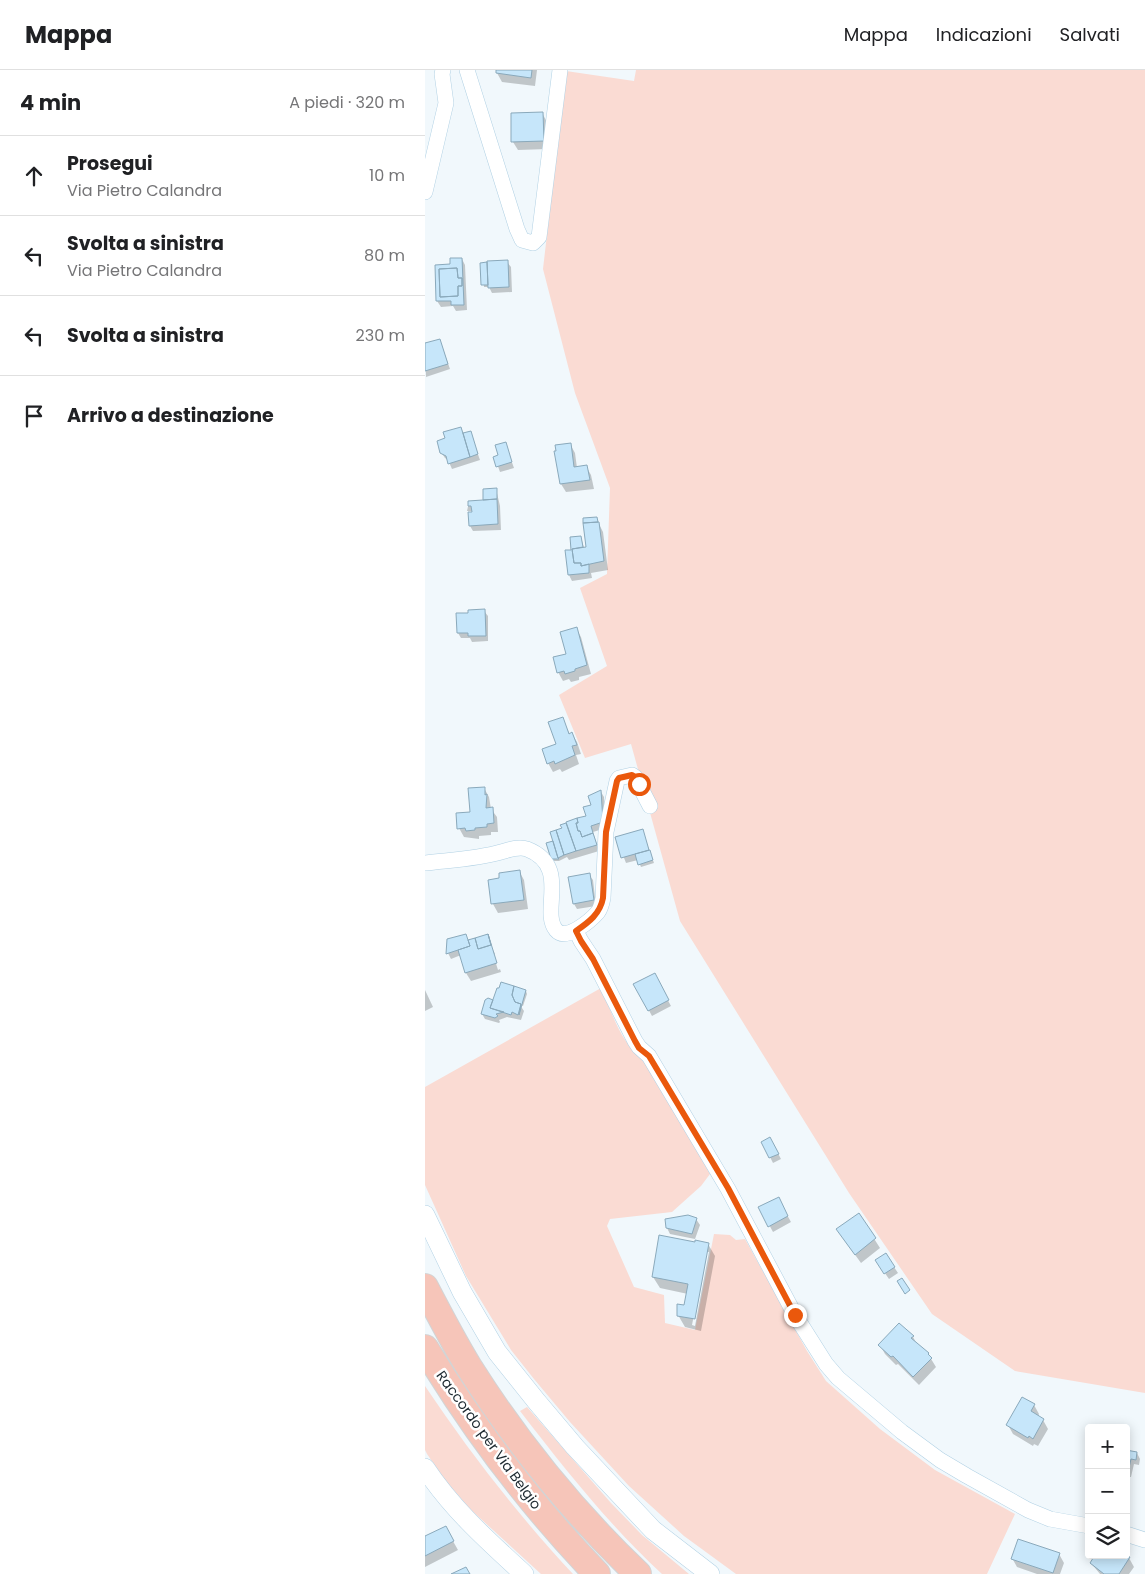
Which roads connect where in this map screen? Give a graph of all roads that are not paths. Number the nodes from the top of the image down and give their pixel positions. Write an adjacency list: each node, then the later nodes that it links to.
1 (443, 70): 4 (street)
2 (467, 70): 3 (street)
3 (560, 70)
4 (425, 192)
5 (650, 806): 7 (street)
6 (425, 862): 7 (street)
7 (576, 931): 12 (street)
8 (425, 1215): 18 (street)
9 (425, 1287): 17 (highway, Raccordo per Via Belgio)
10 (425, 1348): 16 (highway, Raccordo per Via Belgio)
11 (425, 1468): 15 (street)
12 (1085, 1525)
13 (1130, 1535): 14 (street)
14 (1145, 1540)
15 (524, 1574)
16 (597, 1574)
17 (638, 1574)
18 (710, 1574)

